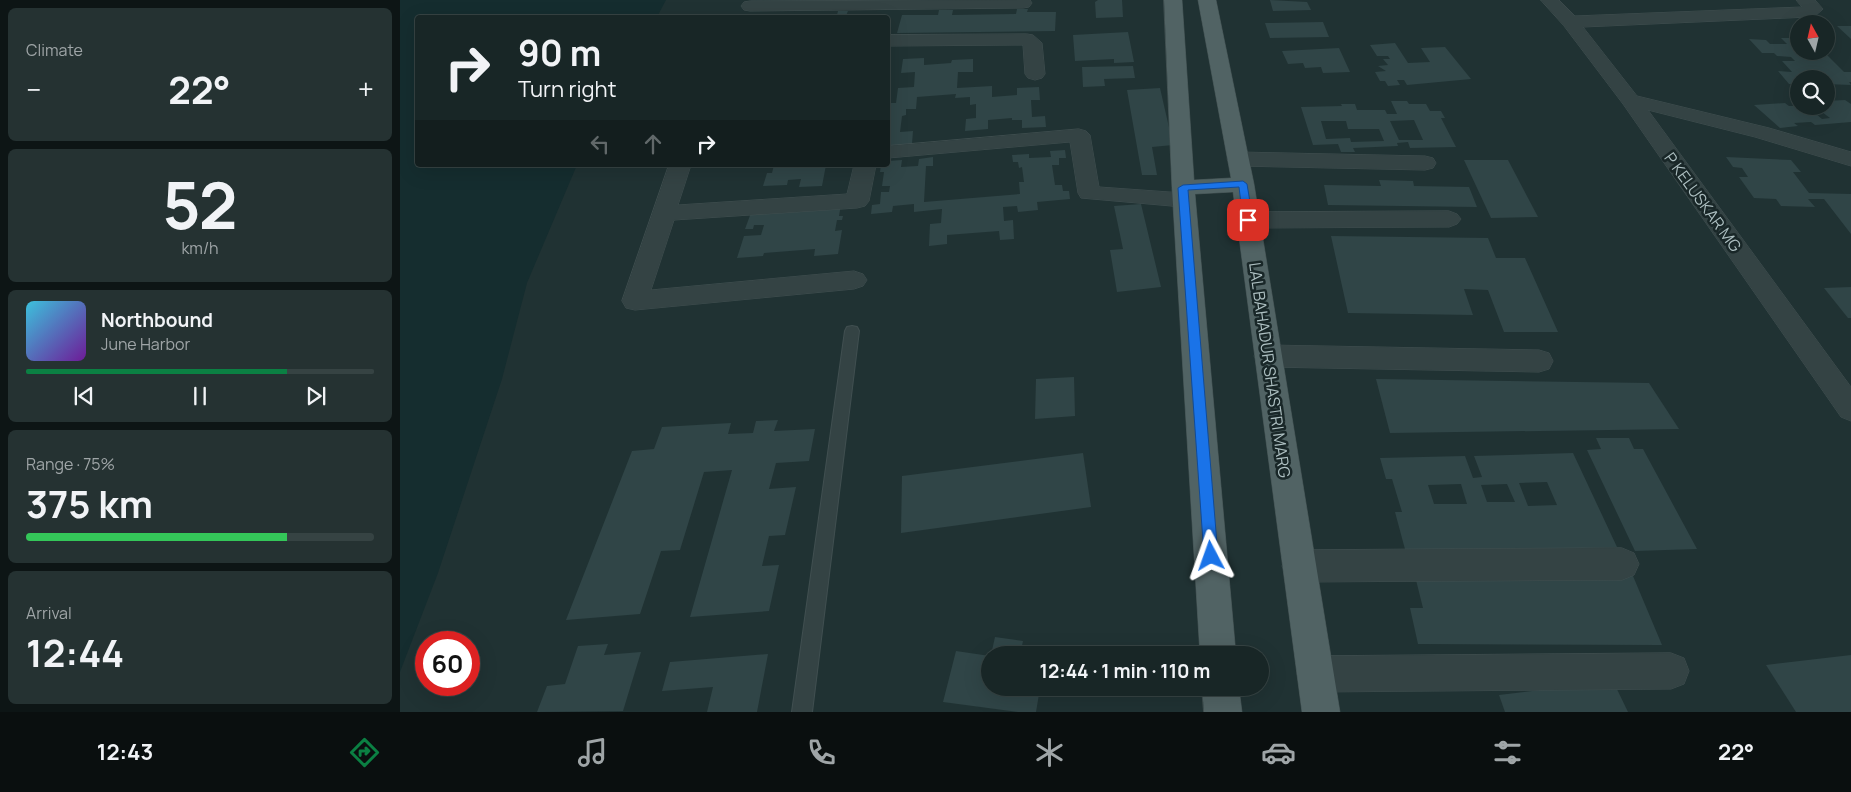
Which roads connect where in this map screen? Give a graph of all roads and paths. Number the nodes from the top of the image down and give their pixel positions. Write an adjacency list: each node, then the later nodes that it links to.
1 (1173, 0): 17 (main road)
2 (1208, 0): 16 (main road, LAL BAHADUR SHASTRI MARG)
3 (1550, 0): 7 (street, P KELUSKAR MG)
4 (1805, 0): 7 (street)
5 (1023, 3): 6 (street)
6 (749, 8)
7 (1570, 22): 10 (street, P KELUSKAR MG)
8 (890, 41): 9 (street)
9 (1035, 74)
10 (1630, 100): 12 (street); 25 (street, P KELUSKAR MG)
11 (890, 152): 17 (street)
12 (1851, 159)
13 (1425, 163): 16 (street)
14 (679, 167): 18 (street)
15 (865, 167): 18 (street)
16 (1240, 172): 17 (main road); 20 (main road, LAL BAHADUR SHASTRI MARG)
17 (1183, 194): 28 (main road)
18 (664, 214): 21 (street)
19 (1449, 219): 20 (street)
20 (1248, 220): 23 (main road, LAL BAHADUR SHASTRI MARG)
21 (854, 280)
22 (852, 331): 32 (lane)
23 (1268, 356): 24 (street); 27 (main road, LAL BAHADUR SHASTRI MARG)
24 (1539, 361)
25 (1848, 400)
26 (1622, 564): 27 (street)
27 (1300, 566): 30 (main road, LAL BAHADUR SHASTRI MARG)
28 (1217, 646)
29 (1671, 671): 30 (street)
30 (1315, 674): 34 (main road, LAL BAHADUR SHASTRI MARG)
31 (1222, 696): 33 (main road)
32 (802, 712)
33 (1223, 712)
34 (1321, 712)

